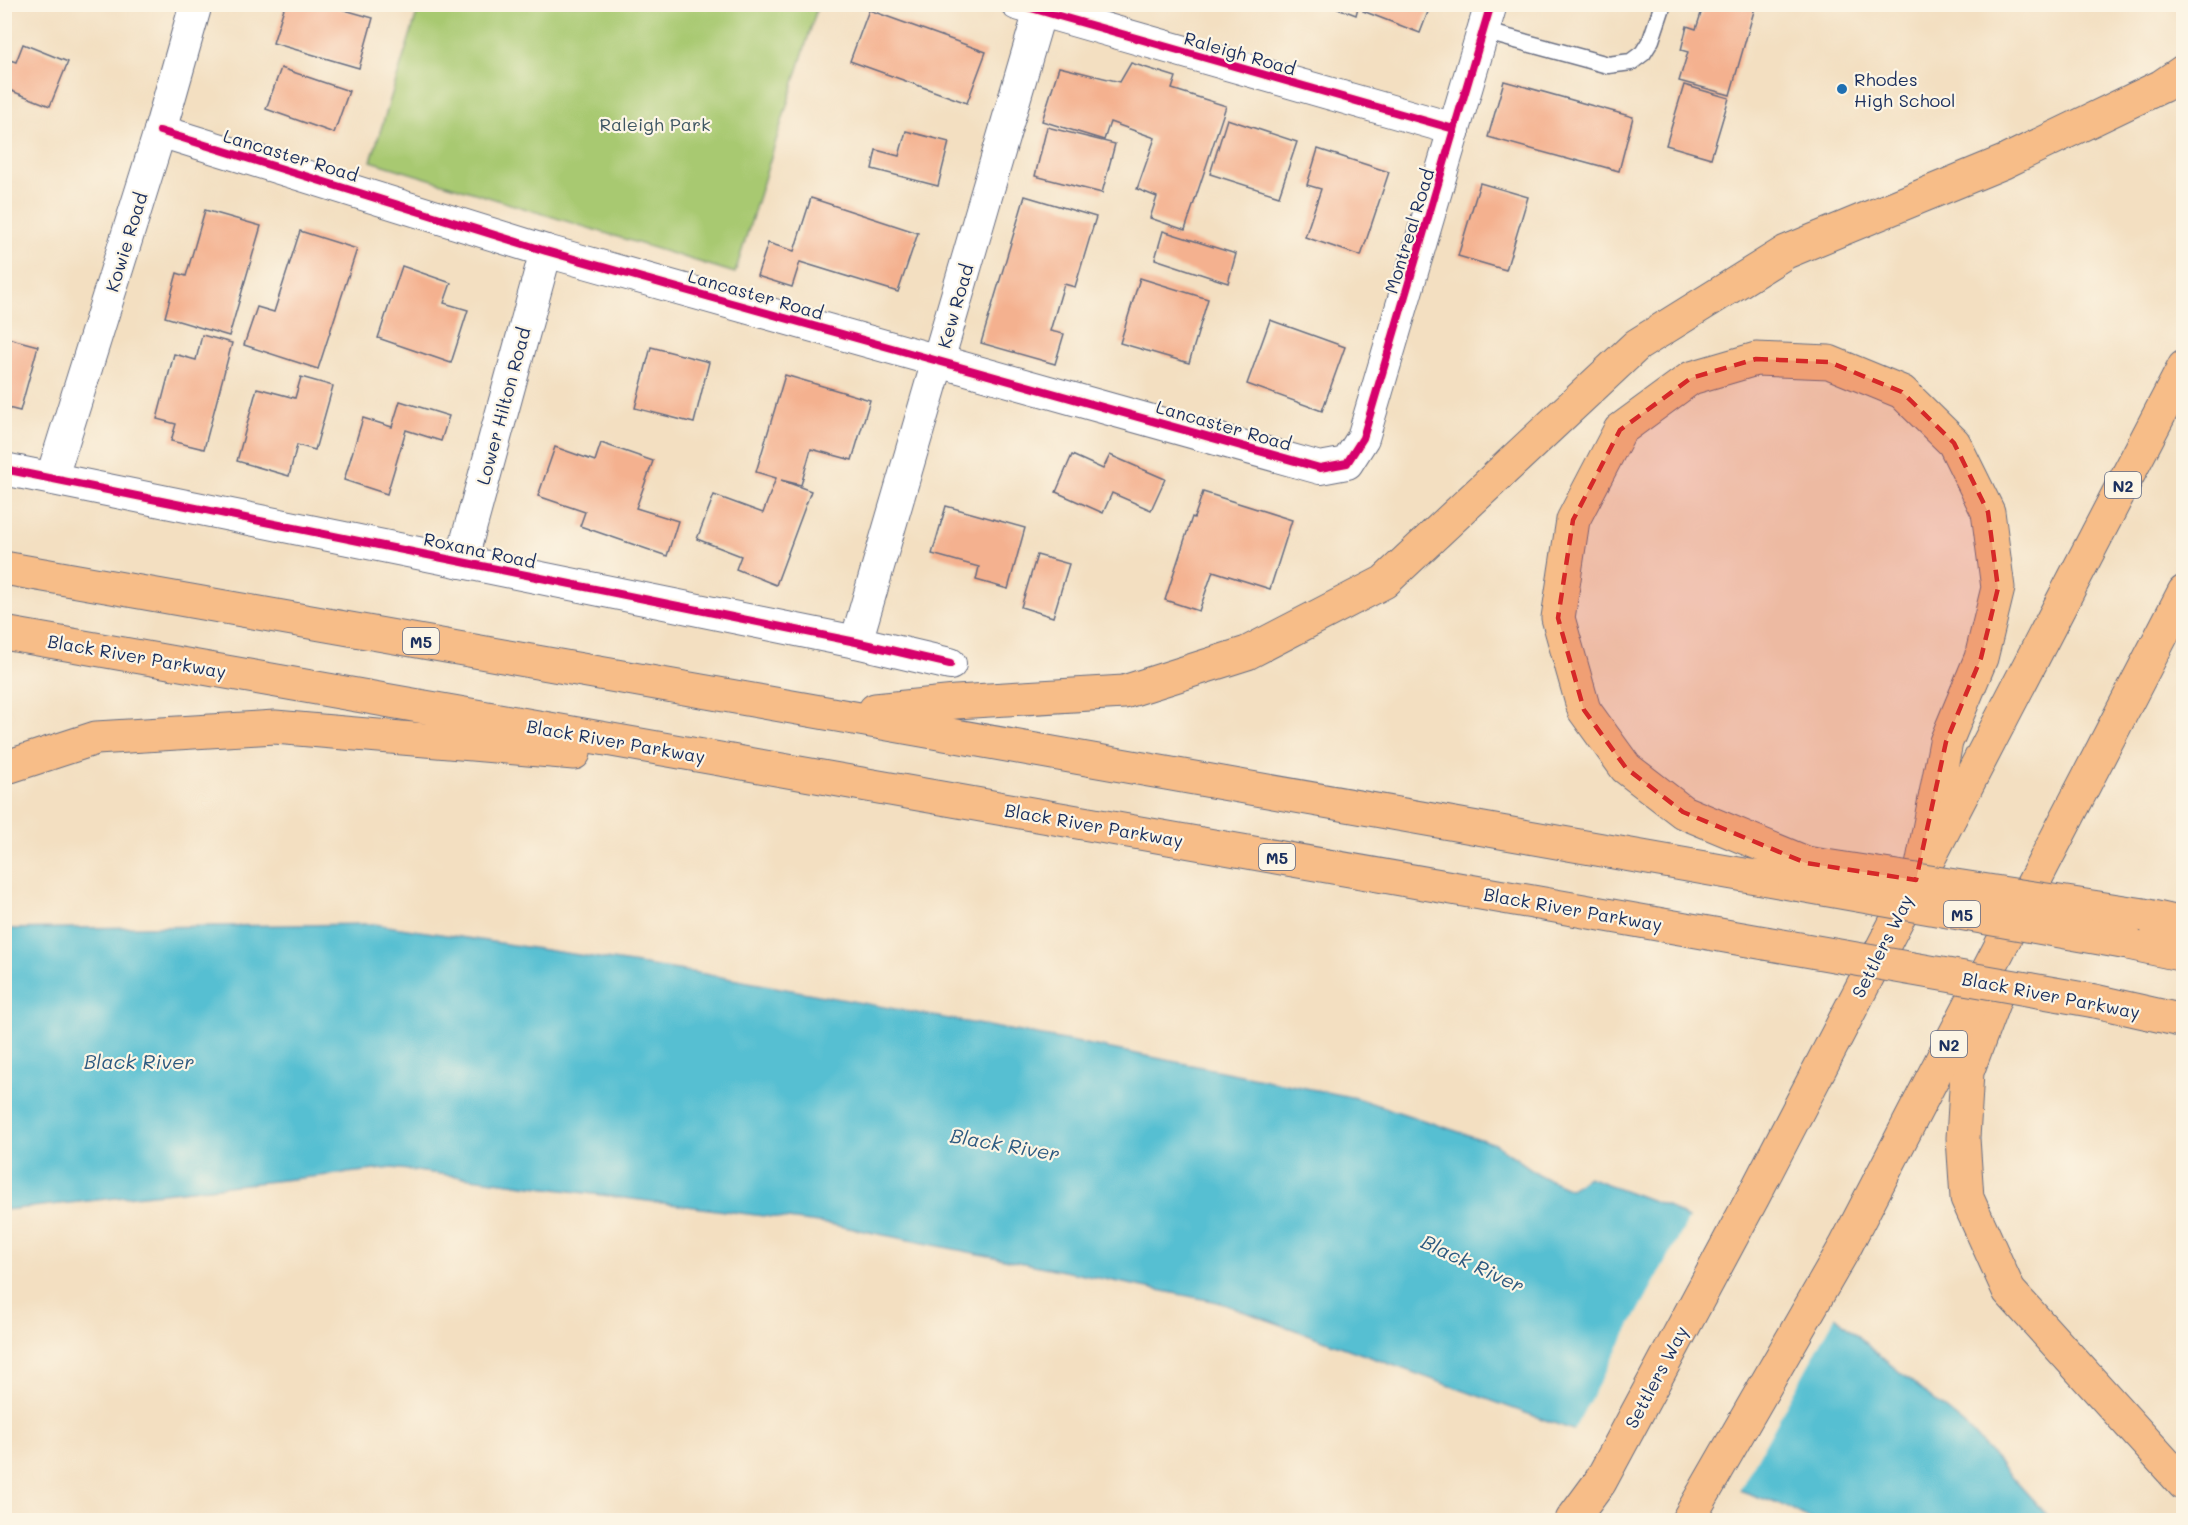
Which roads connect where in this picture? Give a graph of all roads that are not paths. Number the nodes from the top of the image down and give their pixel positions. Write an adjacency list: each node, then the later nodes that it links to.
1 (196, 4): 7 (street, Kowie Road)
2 (1663, 4): 4 (lane)
3 (1033, 7): 6 (street, Raleigh Road); 9 (street, Kew Road)
4 (1487, 18): 6 (street, Montreal Road)
5 (2184, 71): 20 (highway)
6 (1454, 129): 11 (street, Montreal Road)
7 (160, 131): 8 (street, Lancaster Road); 13 (street, Kowie Road)
8 (546, 251): 9 (street, Lancaster Road); 14 (street, Lower Hilton Road)
9 (939, 361): 11 (street, Lancaster Road); 18 (street, Kew Road)
10 (2184, 367): 24 (highway, Settlers Way / N2)
11 (1347, 463)
12 (4, 469): 13 (street, Roxana Road)
13 (52, 477): 14 (street, Roxana Road)
14 (461, 562): 18 (street, Roxana Road)
15 (4, 568): 20 (highway, M5)
16 (2184, 592): 23 (highway, N2)
17 (4, 633): 22 (highway, Black River Parkway / M5)
18 (856, 642): 19 (street, Roxana Road)
19 (950, 664)
20 (838, 714): 25 (highway, M5)
21 (4, 768): 22 (highway)
22 (789, 771): 28 (highway, Black River Parkway / M5, bridge)
23 (2054, 842): 29 (highway); 31 (highway, N2)
24 (1921, 871): 25 (highway); 30 (highway, Settlers Way / N2)
25 (1800, 874): 26 (highway, bridge); 27 (highway, M5, bridge)
26 (2184, 924)
27 (2184, 955)
28 (2175, 1020)
29 (2184, 1484)
30 (1572, 1521)
31 (1688, 1521)

